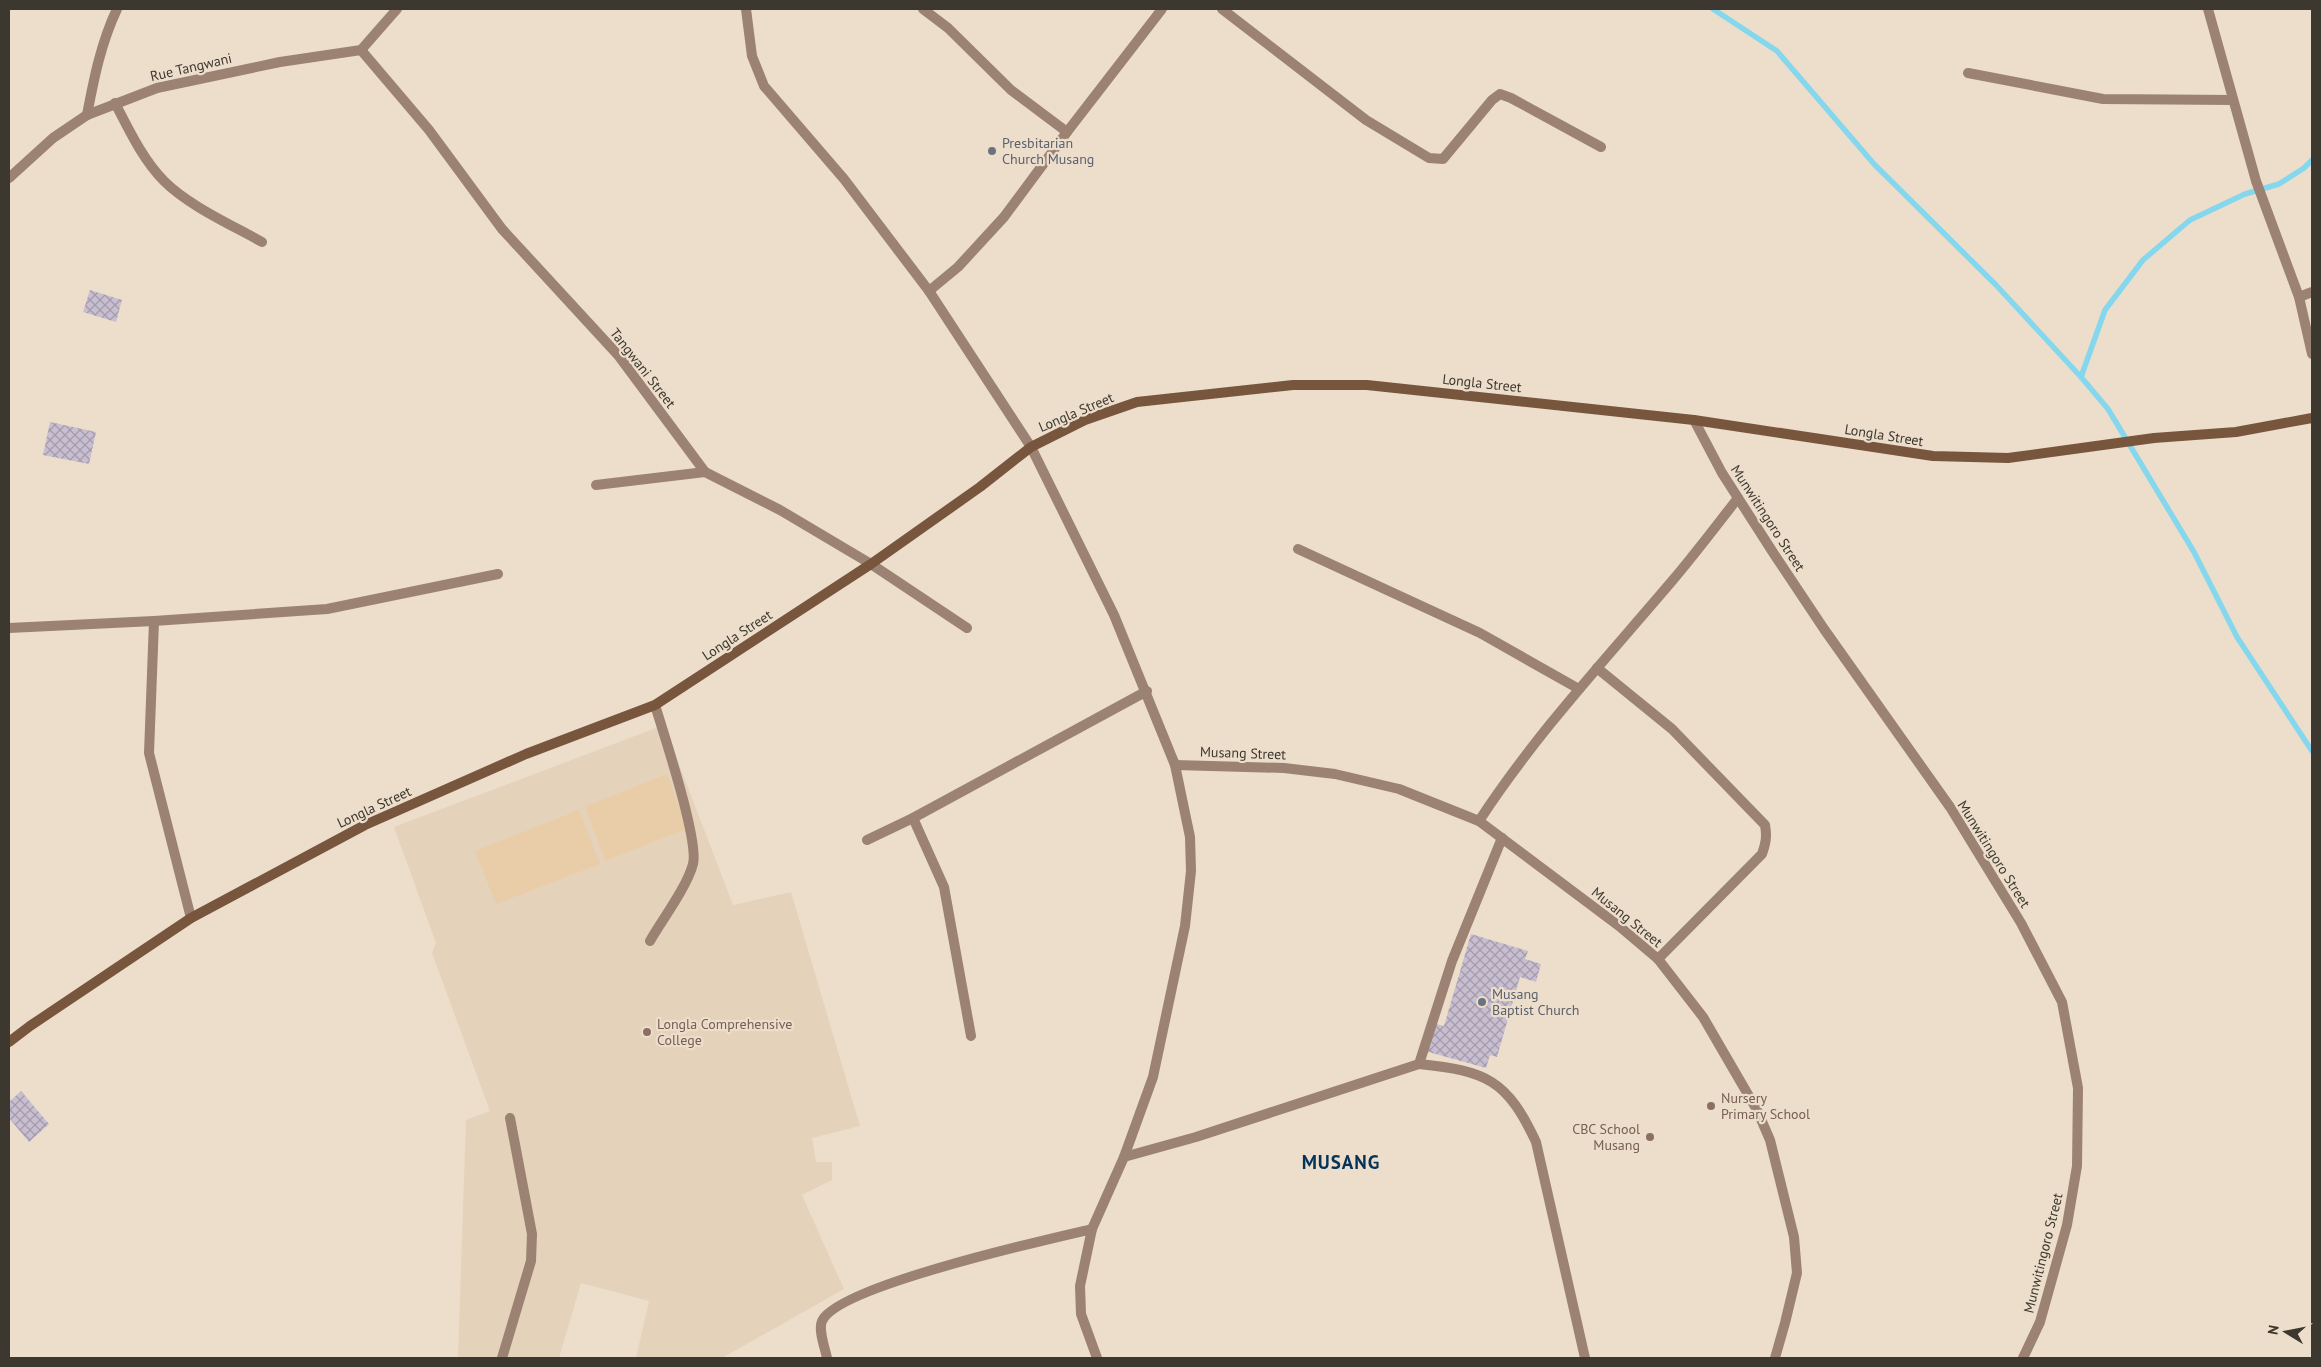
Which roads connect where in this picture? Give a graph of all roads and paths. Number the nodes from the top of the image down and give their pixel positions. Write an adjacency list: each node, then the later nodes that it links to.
1 (117, 9): 12 (street)
2 (397, 9): 8 (street)
3 (746, 9): 17 (street)
4 (922, 9): 13 (street)
5 (1162, 9): 13 (street)
6 (1222, 9): 14 (street)
7 (2208, 9): 10 (street)
8 (361, 50): 11 (street, Rue Tangwani); 24 (street, Tangwani Street)
9 (1968, 73): 10 (street)
10 (2233, 100): 19 (street)
11 (115, 103): 12 (street, Rue Tangwani); 16 (street)
12 (87, 115): 15 (street, Rue Tangwani)
13 (1067, 132): 17 (street)
14 (1601, 147)
15 (9, 178)
16 (262, 242)
17 (929, 291): 23 (street)
18 (2312, 292): 19 (street)
19 (2299, 297): 20 (street)
20 (2312, 354)
21 (2312, 418): 22 (main road, Longla Street)
22 (1694, 420): 23 (main road, Longla Street); 26 (street, Munwitingoro Street)
23 (1031, 446): 28 (main road, Longla Street); 35 (street)
24 (705, 472): 25 (street); 28 (street, Tangwani Street)
25 (596, 485)
26 (1738, 498): 33 (street); 56 (street, Munwitingoro Street)
27 (1298, 549): 34 (street)
28 (871, 564): 32 (street, Tangwani Street); 36 (main road, Longla Street)
29 (498, 574): 30 (street)
30 (154, 621): 31 (street); 42 (street)
31 (9, 628)
32 (967, 628)
33 (1597, 668): 34 (street); 44 (street)
34 (1579, 689): 39 (street)
35 (1147, 691): 37 (street); 38 (street)
36 (655, 705): 42 (main road, Longla Street); 43 (street)
37 (1175, 765): 39 (street, Musang Street); 49 (street)
38 (913, 818): 41 (street); 45 (street)
39 (1479, 821): 40 (street, Musang Street)
40 (1502, 838): 44 (street, Musang Street); 47 (street)
41 (866, 840)
42 (191, 918): 46 (main road, Longla Street)
43 (650, 941)
44 (1658, 960): 55 (street, Musang Street)
45 (971, 1036)
46 (9, 1042)
47 (1419, 1064): 49 (street); 54 (street)
48 (510, 1118): 51 (street)
49 (1124, 1157): 50 (street)
50 (1092, 1229): 52 (street); 53 (street)
51 (502, 1358)
52 (827, 1358)
53 (1097, 1358)
54 (1585, 1358)
55 (1774, 1358)
56 (2023, 1358)

